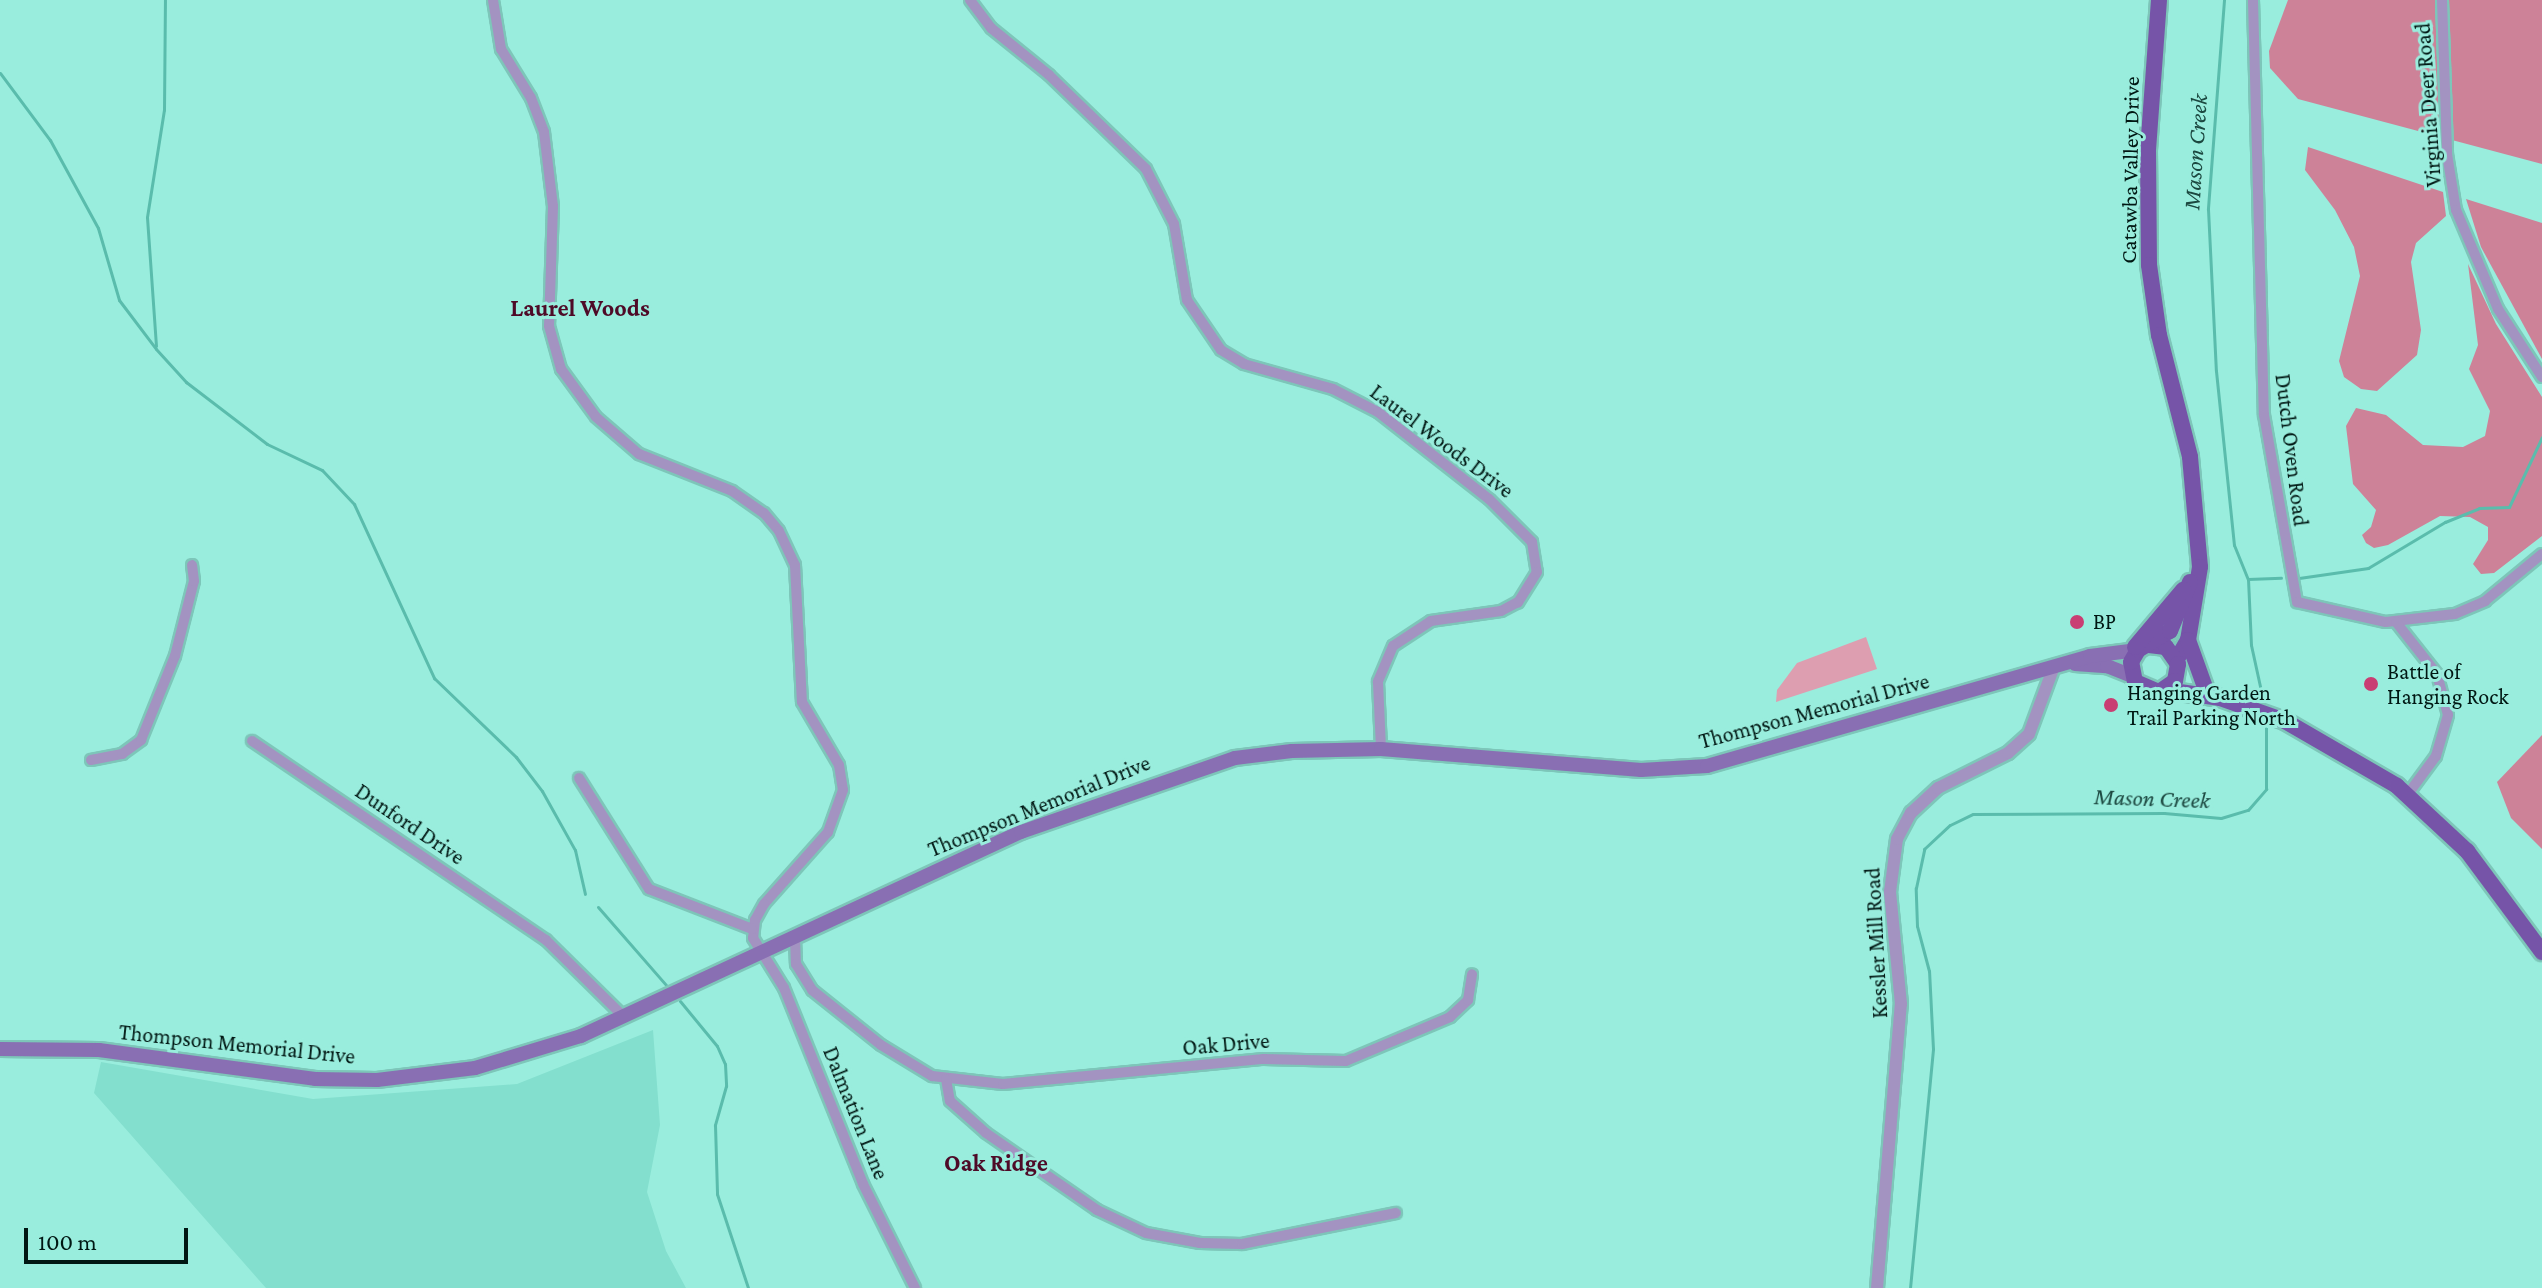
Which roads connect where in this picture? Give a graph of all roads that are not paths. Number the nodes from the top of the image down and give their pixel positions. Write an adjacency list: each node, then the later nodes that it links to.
1 (493, 0): 24 (street)
2 (970, 0): 20 (street, Laurel Woods Drive)
3 (2159, 0): 7 (main road, Catawba Valley Drive)
4 (2253, 0): 10 (street, Dutch Oven Road)
5 (2442, 0): 6 (street, Virginia Deer Road)
6 (2542, 377)
7 (2198, 529): 11 (main road, Catawba Valley Drive); 12 (main road, Catawba Valley Drive)
8 (2542, 554): 10 (street)
9 (192, 565): 21 (street)
10 (2396, 622): 23 (street)
11 (2188, 640): 14 (main road, Catawba Valley Drive); 18 (main road)
12 (2140, 648): 13 (main road, Thompson Memorial Drive); 14 (main road); 16 (main road)
13 (2071, 664): 15 (main road, Thompson Memorial Drive); 16 (main road, Thompson Memorial Drive)
14 (2178, 664): 17 (main road); 18 (main road)
15 (2053, 669): 20 (main road, Thompson Memorial Drive); 34 (street, Kessler Mill Road)
16 (2132, 676): 17 (main road)
17 (2166, 690): 18 (main road)
18 (2219, 697): 23 (main road)
19 (252, 741): 29 (street, Dunford Drive)
20 (1381, 749): 25 (main road, Thompson Memorial Drive)
21 (91, 760)
22 (579, 778): 24 (street)
23 (2408, 794): 26 (main road)
24 (752, 929): 27 (street, Dalmation Lane)
25 (795, 938): 27 (main road, Thompson Memorial Drive); 31 (street, Oak Drive)
26 (2542, 952)
27 (760, 954): 29 (main road, Thompson Memorial Drive); 33 (street, Dalmation Lane)
28 (1472, 974): 31 (street, Oak Drive)
29 (624, 1017): 30 (main road, Thompson Memorial Drive)
30 (0, 1049)
31 (946, 1079): 32 (street)
32 (1396, 1213)
33 (915, 1288)
34 (1877, 1288)

